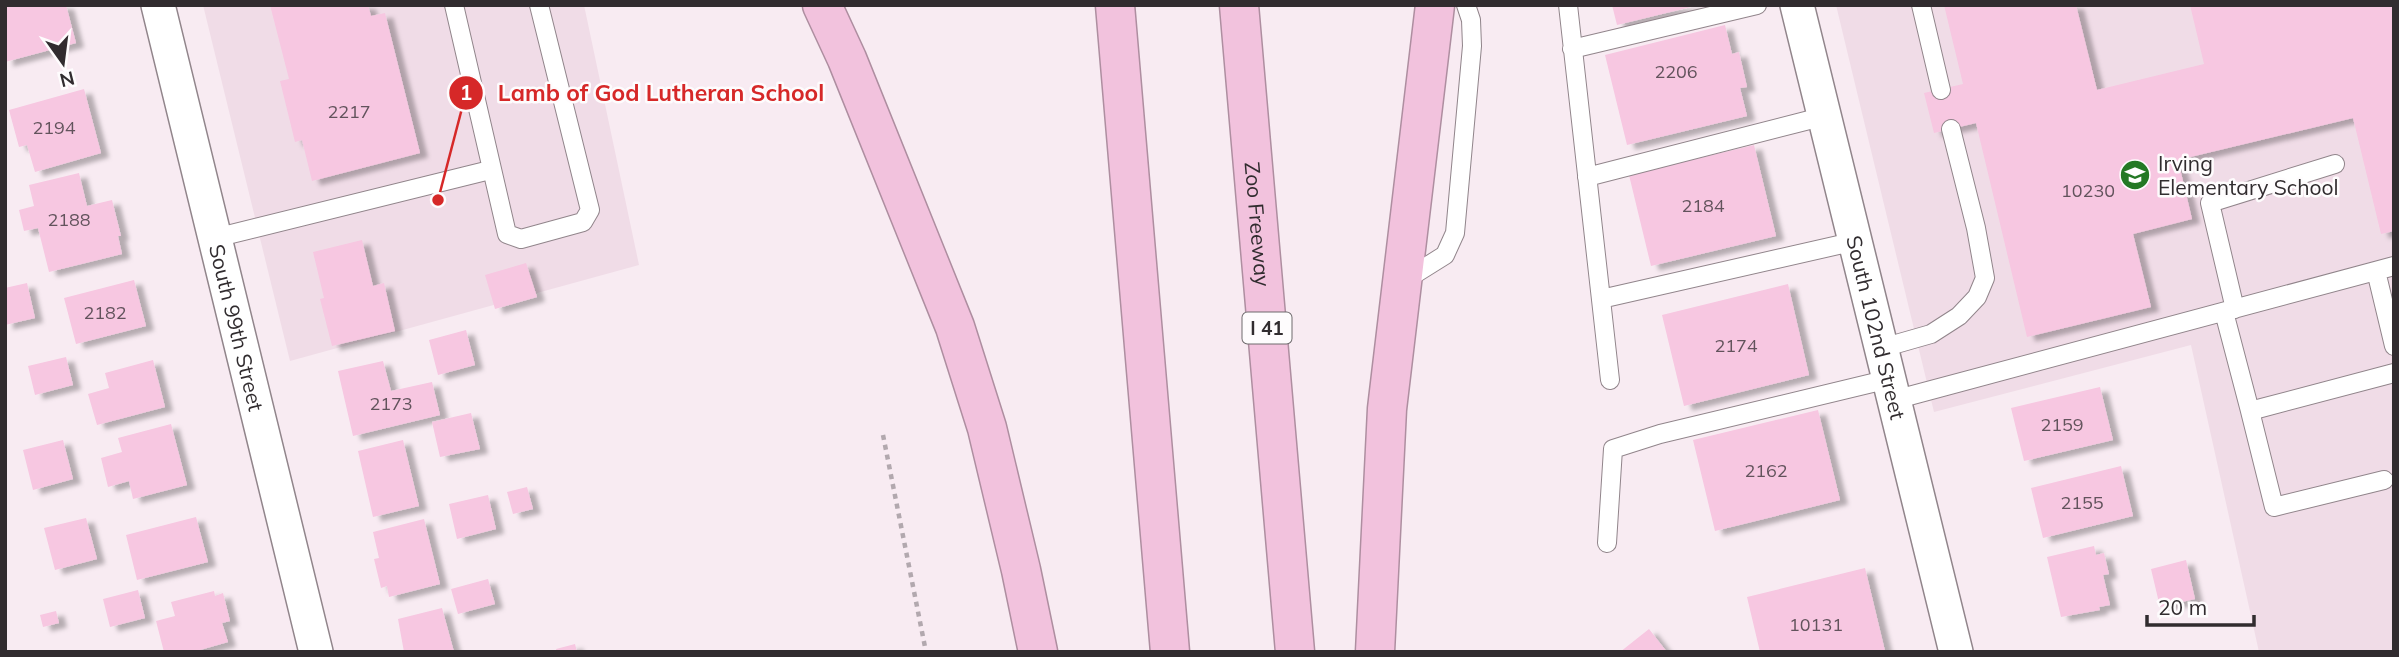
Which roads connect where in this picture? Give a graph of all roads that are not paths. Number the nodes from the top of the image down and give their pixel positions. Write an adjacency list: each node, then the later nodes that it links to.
1 (158, 5): 20 (street, South 99th Street)
2 (454, 5): 18 (lane)
3 (539, 5): 18 (lane)
4 (822, 5): 34 (highway)
5 (1115, 5): 35 (highway)
6 (1239, 5): 36 (highway, Zoo Freeway / I 41)
7 (1435, 5): 23 (highway)
8 (1466, 5): 23 (lane)
9 (1568, 5): 13 (lane)
10 (1757, 5): 13 (lane)
11 (1797, 5): 15 (street, South 102nd Street)
12 (1921, 5): 14 (lane)
13 (1572, 49): 19 (lane)
14 (1941, 90)
15 (1825, 116): 19 (lane); 21 (street, South 102nd Street)
16 (1951, 129): 28 (lane)
17 (2335, 164): 25 (lane)
18 (490, 170): 20 (lane)
19 (1587, 177): 24 (lane)
20 (215, 238): 33 (street, South 99th Street)
21 (1856, 241): 24 (lane); 28 (street, South 102nd Street)
22 (2385, 269): 25 (lane); 26 (lane)
23 (1402, 282): 37 (highway)
24 (1601, 299): 29 (lane)
25 (2230, 311): 28 (lane); 30 (lane)
26 (2394, 346)
27 (2394, 373): 30 (lane)
28 (1888, 375): 32 (lane); 38 (street, South 102nd Street)
29 (1610, 380)
30 (2250, 411): 31 (lane)
31 (2384, 480)
32 (1607, 543)
33 (316, 652)
34 (1038, 652)
35 (1170, 652)
36 (1295, 652)
37 (1375, 652)
38 (1956, 652)

